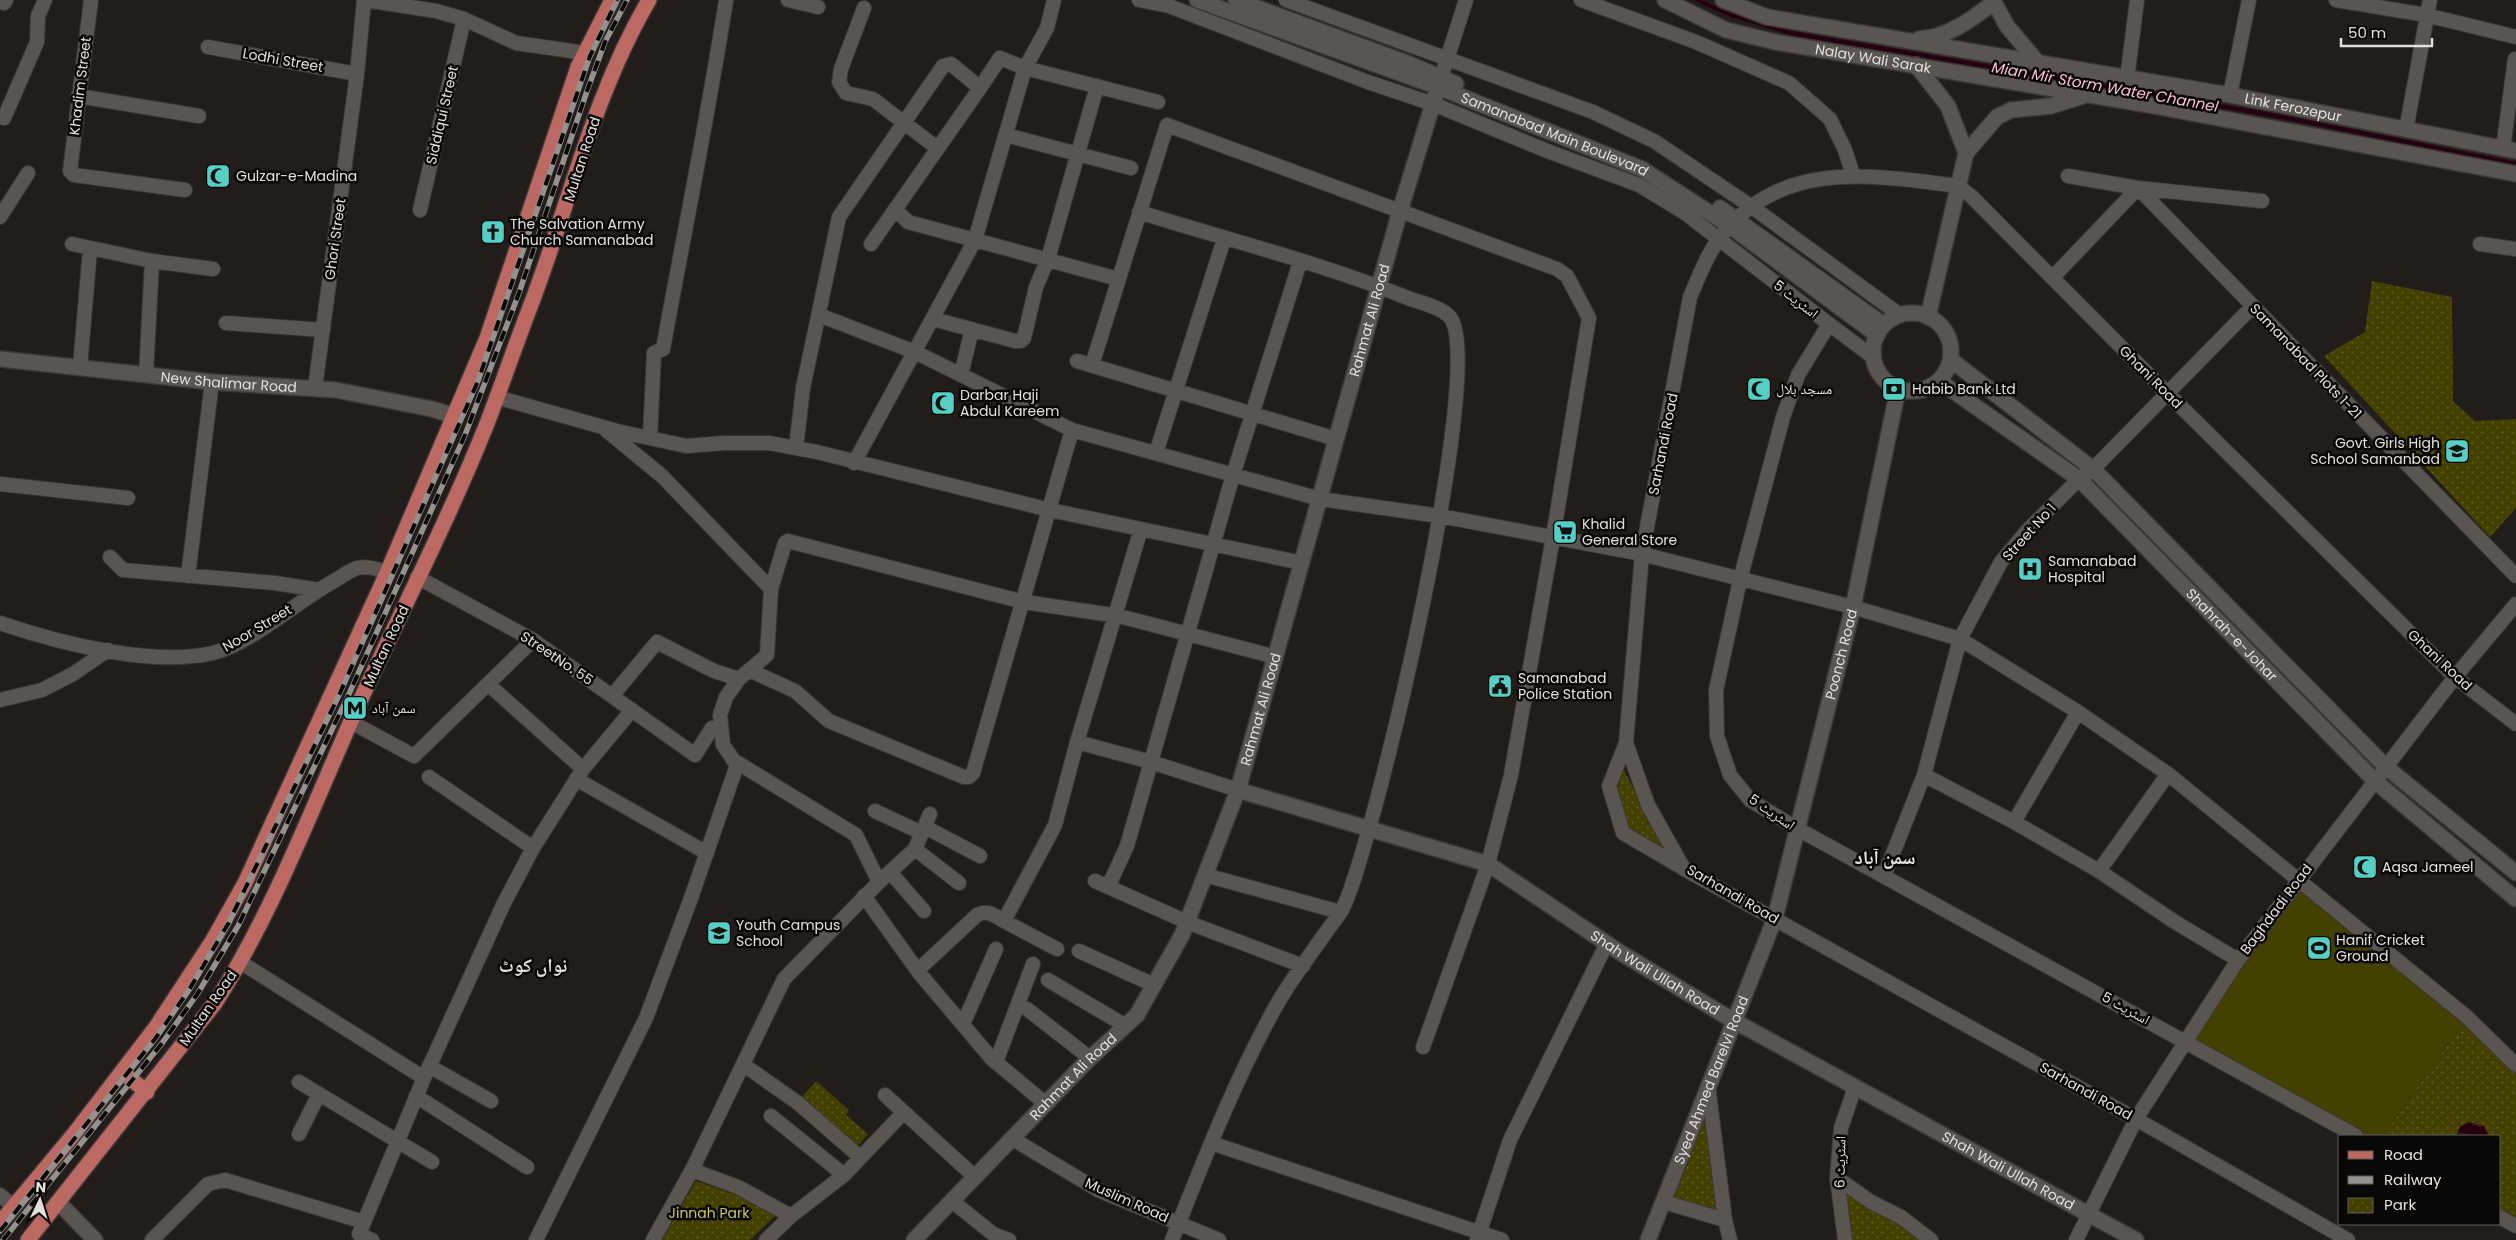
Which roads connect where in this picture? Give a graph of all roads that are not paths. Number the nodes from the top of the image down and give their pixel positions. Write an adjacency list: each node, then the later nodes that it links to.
1 (45, 0): 48 (street)
2 (91, 0): 43 (street, Khadim Street)
3 (365, 0): 22 (street); 37 (street, Ghori Street)
4 (612, 0): 31 (main road)
5 (649, 0): 113 (main road, Multan Road)
6 (726, 0): 118 (street)
7 (788, 0): 23 (street)
8 (1054, 0): 36 (street)
9 (1139, 0): 46 (street, اسٹریٹ 5)
10 (1197, 0): 39 (main road, Samanabad Main Boulevard)
11 (1236, 0): 39 (main road, Samanabad Main Boulevard)
12 (1286, 0): 33 (street)
13 (1466, 0): 33 (street)
14 (1580, 0): 60 (street)
15 (1665, 0): 35 (main road, Nalay Wali Sarak)
16 (1723, 0): 28 (main road, Nalay Wali Sarak)
17 (2138, 0): 38 (street)
18 (2249, 0): 44 (street)
19 (2336, 0): 25 (street)
20 (2430, 0): 25 (street)
21 (1993, 1): 28 (main road); 34 (main road)
22 (397, 3): 26 (street)
23 (818, 7)
24 (864, 8): 49 (street)
25 (2426, 15): 27 (street); 50 (street)
26 (464, 19): 31 (street); 68 (street, Siddiqui Street)
27 (2516, 37)
28 (1904, 39): 34 (main road, Nalay Wali Sarak)
29 (2516, 45): 32 (street)
30 (208, 47): 37 (street, Lodhi Street)
31 (585, 52): 115 (main road)
32 (2516, 59): 53 (street)
33 (1446, 60): 39 (street); 66 (street)
34 (2039, 64): 38 (main road, Link Ferozepur)
35 (1916, 65): 42 (main road, Nalay Wali Sarak); 54 (main road)
36 (1025, 68): 40 (street); 41 (street); 51 (street)
37 (357, 74): 96 (street, Ghori Street)
38 (2127, 78): 44 (main road, Link Ferozepur)
39 (1439, 82): 46 (main road, Rahmat Ali Road); 72 (main road, Samanabad Main Boulevard)
40 (1097, 86): 45 (street); 55 (street)
41 (980, 88): 49 (street); 52 (street)
42 (2087, 94): 54 (main road); 56 (main road, Link Ferozepur)
43 (78, 96): 47 (street); 64 (street, Khadim Street)
44 (2230, 96): 50 (main road, Link Ferozepur)
45 (1158, 102)
46 (1433, 104): 69 (main road, Rahmat Ali Road); 74 (street, اسٹریٹ 5)
47 (199, 116)
48 (4, 118)
49 (903, 123): 52 (street); 89 (street)
50 (2406, 130): 53 (main road, Link Ferozepur)
51 (1006, 135): 55 (street); 75 (street)
52 (937, 148): 67 (street)
53 (2503, 149): 56 (main road)
54 (1966, 153): 62 (main road)
55 (1078, 154): 57 (street); 81 (street)
56 (2484, 167): 59 (main road, Link Ferozepur)
57 (1131, 168)
58 (28, 173): 71 (street)
59 (2516, 174)
60 (1853, 175): 62 (street); 66 (street)
61 (2068, 176): 63 (street)
62 (1958, 186): 85 (street, Ghani Road); 91 (main road)
63 (2138, 188): 65 (street); 85 (street); 88 (street, Samanabad Plots 1-21)
64 (185, 190)
65 (2262, 201)
66 (1752, 207): 72 (street); 90 (street)
67 (895, 209): 75 (street); 77 (street)
68 (420, 210)
69 (1400, 211): 70 (street); 87 (main road, Rahmat Ali Road); 132 (street)
70 (1139, 212): 73 (street); 86 (street)
71 (0, 217)
72 (1733, 223): 74 (street, Sarhandi Road); 97 (main road, Samanabad Main Boulevard)
73 (1224, 239): 83 (street); 111 (street)
74 (1718, 239): 94 (street, اسٹریٹ 5); 134 (street, Sarhandi Road)
75 (975, 240): 81 (street); 92 (street)
76 (72, 244): 79 (street)
77 (870, 244)
78 (2480, 244): 80 (street)
79 (90, 249): 82 (street); 104 (street)
80 (2516, 249)
81 (1048, 259): 86 (street); 95 (street)
82 (152, 261): 84 (street); 105 (street)
83 (1300, 262): 87 (street); 114 (street)
84 (213, 270)
85 (2053, 277): 112 (street, Ghani Road)
86 (1118, 278): 103 (street)
87 (1379, 286): 119 (main road, Rahmat Ali Road); 130 (street)
88 (2253, 306): 112 (street, Street No 1); 139 (street, Samanabad Plots 1-21)
89 (819, 314): 98 (street); 120 (street)
90 (1900, 315): 91 (main road); 97 (main road)
91 (1928, 317): 101 (main road)
92 (932, 319): 95 (street); 98 (street)
93 (226, 323): 96 (street)
94 (1829, 324): 99 (street); 141 (street, اسٹریٹ 5)
95 (972, 329): 106 (street)
96 (323, 330): 109 (street, Ghori Street)
97 (1880, 330): 99 (main road)
98 (915, 352): 106 (street); 122 (street)
99 (1873, 357): 110 (main road)
100 (0, 358): 104 (main road, New Shalimar Road)
101 (1951, 360): 107 (main road); 123 (main road, Shahrah-e-Johar)
102 (1077, 361): 103 (street)
103 (1092, 365): 111 (street)
104 (80, 367): 105 (main road, New Shalimar Road)
105 (146, 374): 108 (main road, New Shalimar Road)
106 (961, 375): 117 (street)
107 (1939, 381): 110 (main road); 125 (main road, Shahrah-e-Johar)
108 (212, 382): 109 (main road, New Shalimar Road); 138 (street)
109 (315, 388): 115 (main road, New Shalimar Road)
110 (1898, 389): 146 (main road, Poonch Road)
111 (1176, 390): 114 (street); 121 (street)
112 (2167, 393): 123 (street, Street No 1); 155 (street, Ghani Road)
113 (496, 397): 116 (street); 140 (main road, Multan Road)
114 (1252, 413): 119 (street); 124 (street)
115 (455, 416): 137 (main road)
116 (602, 426): 118 (street); 142 (street)
117 (1072, 430): 121 (street); 129 (street)
118 (650, 438): 120 (street)
119 (1336, 439): 128 (main road, Rahmat Ali Road)
120 (796, 448): 122 (street)
121 (1156, 453): 124 (street)
122 (854, 463): 129 (street)
123 (2093, 469): 125 (street, Street No 1); 168 (main road, Shahrah-e-Johar)
124 (1234, 475): 128 (street); 133 (street)
125 (2079, 479): 150 (street, Street No 1); 173 (main road, Shahrah-e-Johar)
126 (0, 484): 127 (street)
127 (128, 498)
128 (1320, 499): 130 (street); 136 (main road, Rahmat Ali Road)
129 (1050, 510): 131 (street); 144 (street)
130 (1440, 516): 132 (street); 178 (street)
131 (1141, 529): 133 (street); 147 (street)
132 (1553, 537): 134 (street); 184 (street)
133 (1214, 545): 136 (street); 149 (street)
134 (1642, 554): 141 (street); 165 (street, Sarhandi Road)
135 (110, 557): 138 (street)
136 (1302, 563): 153 (main road, Rahmat Ali Road)
137 (387, 573): 143 (street, Noor Street); 222 (main road)
138 (188, 576): 143 (street)
139 (2516, 576)
140 (417, 577): 151 (street, StreetNo. 55); 161 (main road, Multan Road)
141 (1740, 580): 146 (street); 179 (street, اسٹریٹ 5)
142 (771, 589): 144 (street); 154 (street)
143 (319, 590): 152 (street, Noor Street)
144 (1024, 602): 147 (street); 154 (street)
145 (2516, 604): 155 (street, Baghdadi Road)
146 (1853, 606): 150 (street); 179 (main road, Poonch Road)
147 (1114, 616): 149 (street); 164 (street)
148 (0, 623): 152 (street, Noor Street)
149 (1188, 634): 153 (street); 167 (street)
150 (1960, 639): 160 (street); 171 (street, Street No 1)
151 (533, 640): 156 (street); 157 (street, StreetNo. 55)
152 (108, 650): 158 (street)
153 (1276, 657): 174 (main road, Rahmat Ali Road)
154 (744, 674): 157 (street); 163 (street)
155 (2455, 677): 162 (street, Ghani Road); 168 (street, Baghdadi Road)
156 (488, 684): 161 (street); 169 (street)
157 (612, 696): 159 (street, StreetNo. 55)
158 (0, 700)
159 (632, 710): 163 (street, StreetNo. 55); 169 (street)
160 (2078, 712): 170 (street); 176 (street)
161 (351, 722): 206 (main road, Multan Road)
162 (2516, 724)
163 (721, 726): 166 (street)
164 (1077, 742): 167 (street); 199 (street)
165 (1626, 743): 185 (street, Sarhandi Road); 185 (street)
166 (734, 760): 182 (street); 192 (street)
167 (1151, 762): 174 (street); 200 (street)
168 (2386, 767): 173 (street, Baghdadi Road); 188 (main road, Shahrah-e-Johar)
169 (580, 774): 180 (street); 182 (street)
170 (2168, 774): 187 (street); 191 (street)
171 (1924, 775): 176 (street); 190 (street, Street No 1)
172 (429, 777): 180 (street)
173 (2375, 781): 191 (street, Baghdadi Road); 195 (main road, Shahrah-e-Johar)
174 (1238, 790): 178 (main road, Shah Wali Ullah Road); 189 (main road, Rahmat Ali Road)
175 (875, 811): 177 (street)
176 (2014, 822): 187 (street)
177 (926, 824): 181 (street); 183 (street)
178 (1370, 828): 184 (main road, Shah Wali Ullah Road); 197 (street)
179 (1796, 828): 190 (street, اسٹریٹ 5); 198 (main road, Poonch Road)
180 (533, 848): 223 (street)
181 (915, 849): 186 (street); 193 (street)
182 (707, 853): 266 (street)
183 (980, 856)
184 (1488, 864): 201 (main road, Shah Wali Ullah Road); 217 (street)
185 (1684, 869): 198 (street, Sarhandi Road)
186 (890, 872): 192 (street); 196 (street)
187 (2099, 872): 205 (street)
188 (2516, 873)
189 (1205, 875): 197 (street); 200 (main road, Rahmat Ali Road)
190 (1884, 876): 216 (street, اسٹریٹ 5)
191 (2299, 879): 205 (street, Baghdadi Road); 220 (street)
192 (879, 882): 194 (street)
193 (959, 883)
194 (864, 896): 209 (street); 221 (street)
195 (2516, 899)
196 (924, 911)
197 (1340, 912): 208 (street)
198 (1775, 918): 213 (main road, Syed Ahmed Barelvi Road); 235 (street, Sarhandi Road)
199 (1004, 921): 203 (street); 209 (street)
200 (1187, 922): 208 (street); 211 (main road, Rahmat Ali Road)
201 (1607, 943): 213 (main road, Shah Wali Ullah Road); 261 (street)
202 (996, 949): 214 (street)
203 (1057, 949)
204 (1079, 951): 211 (street)
205 (2238, 960): 216 (street, Baghdadi Road)
206 (240, 962): 223 (street); 227 (main road, Multan Road)
207 (1034, 964): 219 (street)
208 (1303, 966): 240 (street)
209 (918, 970): 214 (street)
210 (1048, 980): 215 (street)
211 (1154, 985): 215 (main road, Rahmat Ali Road)
212 (1027, 1009): 218 (street)
213 (1734, 1021): 225 (main road, Syed Ahmed Barelvi Road); 226 (main road, Shah Wali Ullah Road)
214 (963, 1024): 219 (street)
215 (1126, 1026): 218 (main road, Rahmat Ali Road)
216 (2186, 1041): 235 (street, Baghdadi Road); 237 (street, اسٹریٹ 5)
217 (1423, 1047)
218 (1090, 1058): 232 (main road, Rahmat Ali Road)
219 (996, 1062): 232 (street)
220 (2516, 1064)
221 (744, 1065): 241 (street); 244 (street)
222 (122, 1072): 227 (main road); 252 (main road)
223 (426, 1072): 230 (street); 231 (street)
224 (299, 1082): 228 (street)
225 (1708, 1084): 251 (main road, Syed Ahmed Barelvi Road); 256 (street)
226 (1855, 1087): 247 (street, اسٹریٹ 6); 253 (main road, Shah Wali Ullah Road)
227 (147, 1092): 250 (main road, Multan Road)
228 (319, 1094): 236 (street); 239 (street)
229 (885, 1095): 233 (street)
230 (416, 1096): 239 (street); 243 (street)
231 (491, 1101)
232 (1046, 1104): 238 (main road, Rahmat Ali Road)
233 (904, 1112): 241 (street); 246 (street)
234 (771, 1116): 245 (street)
235 (2136, 1119): 253 (street, Baghdadi Road); 280 (street, Sarhandi Road)
236 (299, 1134)
237 (2354, 1135)
238 (1013, 1139): 246 (main road, Rahmat Ali Road); 259 (street, Muslim Road)
239 (397, 1142): 242 (street); 257 (street)
240 (1211, 1143): 259 (street); 261 (street)
241 (860, 1157): 245 (street)
242 (432, 1162)
243 (527, 1167)
244 (692, 1170): 254 (street); 267 (street)
245 (844, 1175): 254 (street)
246 (975, 1177): 249 (main road, Rahmat Ali Road)
247 (1837, 1178): 276 (street, اسٹریٹ 6); 277 (street)
248 (0, 1195): 252 (street)
249 (952, 1201): 269 (main road, Rahmat Ali Road); 270 (street)
250 (58, 1202): 262 (main road, Multan Road); 263 (main road)
251 (1664, 1202): 256 (street); 274 (main road, Syed Ahmed Barelvi Road)
252 (13, 1206): 258 (main road)
253 (2087, 1213): 278 (street, Baghdadi Road); 279 (main road, Shah Wali Ullah Road)
254 (791, 1216): 268 (street)
255 (2501, 1218): 260 (street)
256 (1725, 1220): 275 (street)
257 (364, 1222): 264 (street); 265 (street)
258 (0, 1223)
259 (1179, 1223): 271 (street); 272 (street, Muslim Road)
260 (2516, 1226)
261 (1478, 1236): 273 (street)
262 (28, 1240)
263 (95, 1240)
264 (152, 1240)
265 (372, 1240)
266 (536, 1240)
267 (653, 1240)
268 (766, 1240)
269 (914, 1240)
270 (1009, 1240)
271 (1172, 1240)
272 (1219, 1240)
273 (1502, 1240)
274 (1648, 1240)
275 (1730, 1240)
276 (1845, 1240)
277 (1931, 1240)
278 (2076, 1240)
279 (2136, 1240)
280 (2348, 1240)

